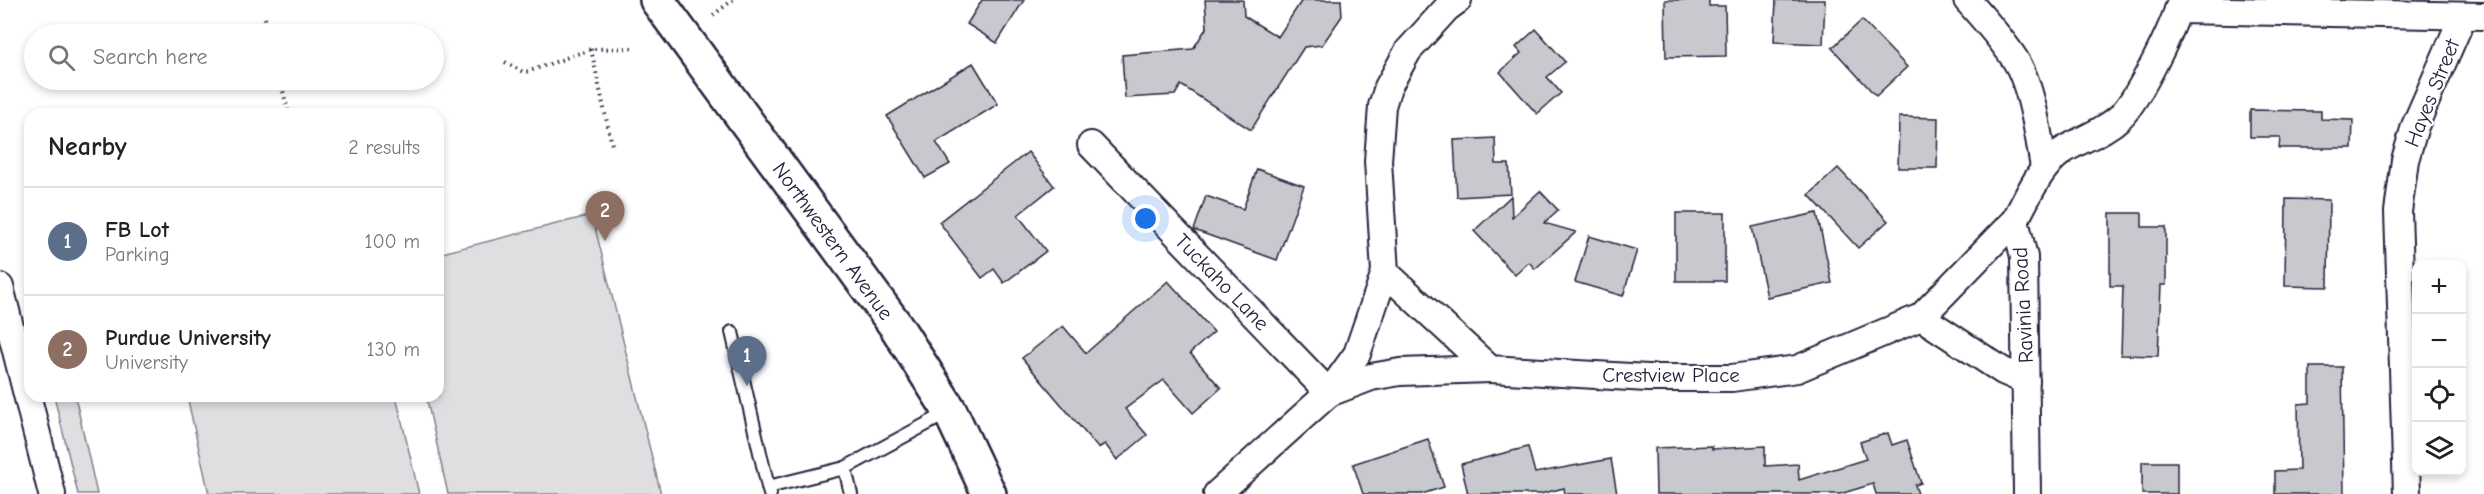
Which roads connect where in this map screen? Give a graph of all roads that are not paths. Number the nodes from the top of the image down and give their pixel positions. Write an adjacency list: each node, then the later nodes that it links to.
1 (657, 0): 18 (main road, Northwestern Avenue)
2 (1458, 0): 9 (street)
3 (1967, 0): 7 (street)
4 (2179, 5): 5 (street); 7 (street, Ravinia Road)
5 (2474, 16): 26 (street, Hayes Street)
6 (1091, 145): 16 (street, Tuckaho Lane)
7 (2044, 168): 8 (street, Ravinia Road)
8 (2015, 220): 11 (street, Crestview Place); 14 (street, Ravinia Road)
9 (1385, 272): 13 (street); 16 (street)
10 (0, 287): 15 (street)
11 (1921, 317): 13 (street, Crestview Place); 14 (street)
12 (732, 332): 20 (lane)
13 (1490, 369): 16 (street, Crestview Place)
14 (2026, 381): 25 (street, Ravinia Road)
15 (24, 383)
16 (1329, 393): 24 (street)
17 (29, 402): 21 (street)
18 (950, 411): 19 (lane); 23 (main road, Northwestern Avenue)
19 (845, 468): 20 (lane); 22 (lane)
20 (769, 491)
21 (52, 494)
22 (851, 494)
23 (989, 494)
24 (1217, 494)
25 (2028, 494)
26 (2407, 494)

